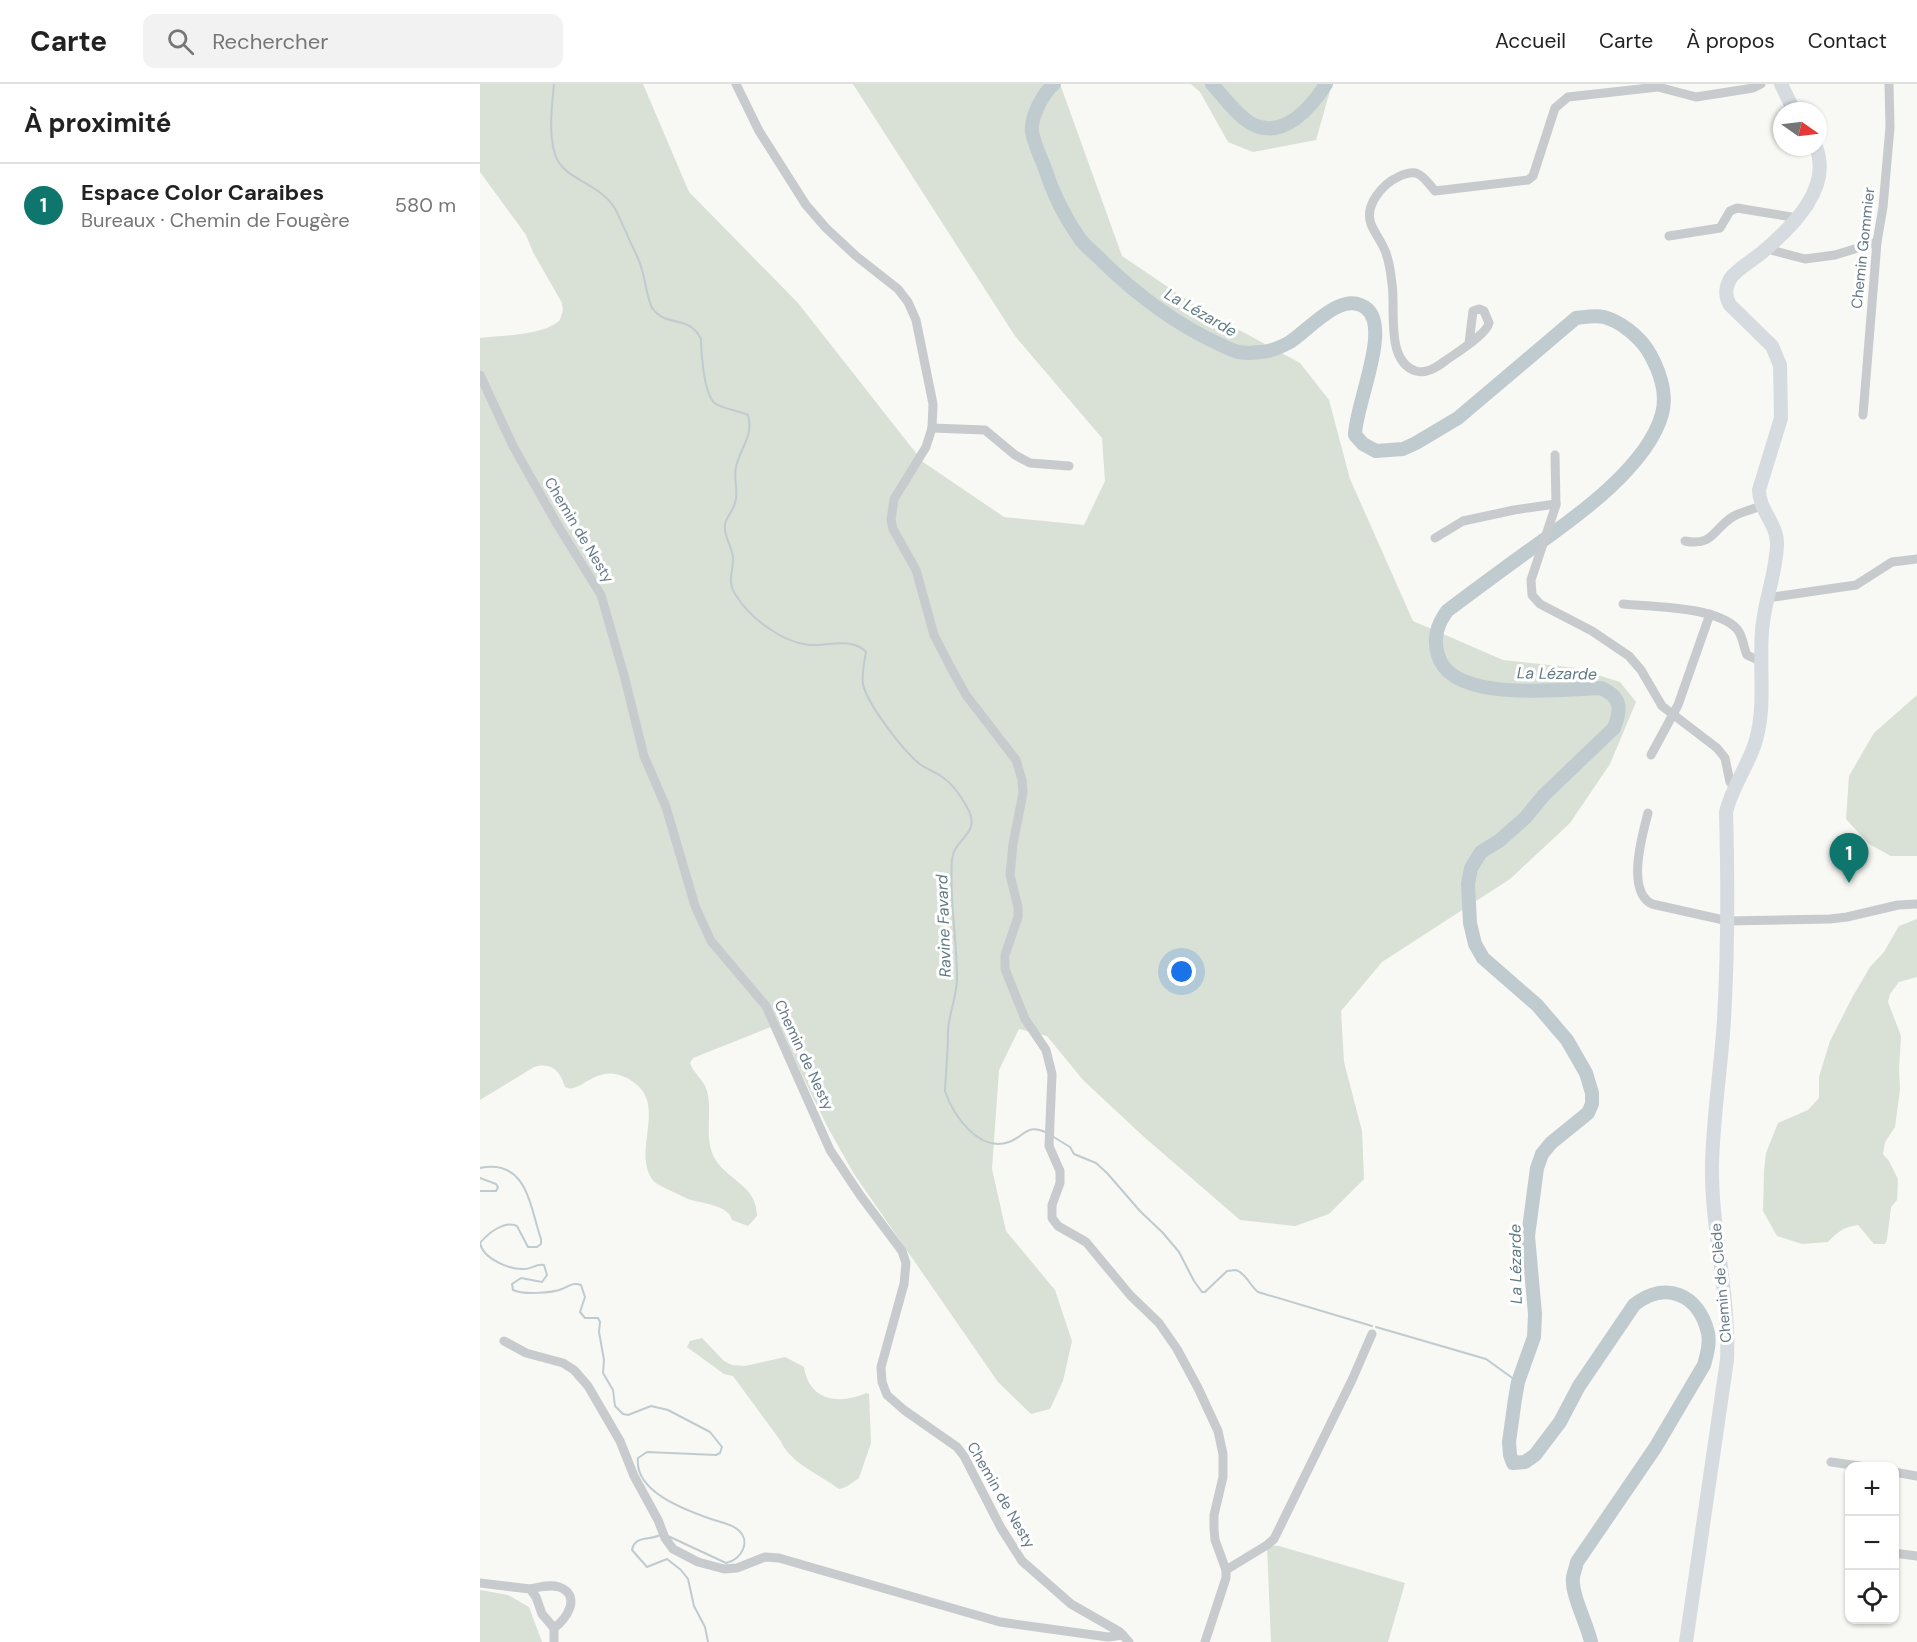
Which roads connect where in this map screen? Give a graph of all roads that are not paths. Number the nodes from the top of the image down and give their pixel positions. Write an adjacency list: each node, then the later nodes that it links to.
1 (736, 84): 14 (street)
2 (1761, 84): 11 (street)
3 (1781, 84): 5 (main road)
4 (1889, 84): 9 (street, Chemin Gommier)
5 (1790, 102)
6 (1818, 156): 7 (main road)
7 (1798, 218): 8 (street); 10 (main road)
8 (1669, 236)
9 (1877, 242): 10 (street); 13 (street, Chemin Gommier)
10 (1767, 249): 18 (main road)
11 (1469, 343)
12 (480, 375): 44 (street, Chemin de Nesty)
13 (1863, 415)
14 (932, 428): 16 (street); 40 (street)
15 (1555, 455): 17 (street)
16 (1069, 466)
17 (1556, 504): 19 (street); 26 (street)
18 (1761, 505): 20 (street); 22 (main road, Chemin de Clède)
19 (1435, 538)
20 (1685, 541)
21 (1917, 559): 22 (street)
22 (1767, 598): 25 (main road, Chemin de Clède)
23 (1623, 604): 24 (street)
24 (1710, 614): 25 (street); 26 (street)
25 (1762, 662): 28 (main road, Chemin de Clède)
26 (1674, 716): 27 (street); 28 (street)
27 (1651, 755)
28 (1734, 787): 31 (main road, Chemin de Clède)
29 (1648, 813): 31 (street)
30 (1917, 904): 31 (street)
31 (1728, 921): 47 (main road, Chemin de Clède)
32 (1372, 1334): 40 (street)
33 (504, 1341): 44 (street)
34 (1831, 1462): 35 (street)
35 (1845, 1464)
36 (1899, 1473): 37 (street)
37 (1917, 1476)
38 (1899, 1554): 39 (street)
39 (1917, 1556)
40 (1226, 1570): 46 (street)
41 (480, 1583): 42 (street)
42 (530, 1589): 43 (street); 43 (street)
43 (554, 1628): 45 (street)
44 (1126, 1639)
45 (554, 1642)
46 (1205, 1642)
47 (1686, 1642)

